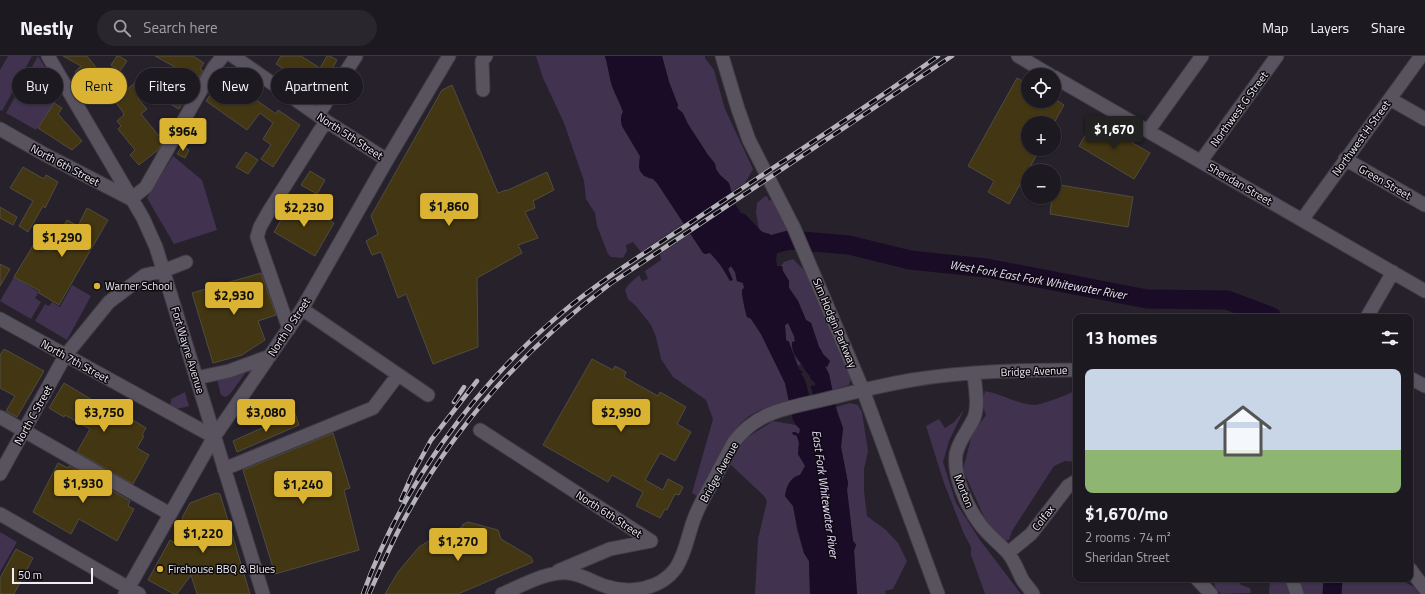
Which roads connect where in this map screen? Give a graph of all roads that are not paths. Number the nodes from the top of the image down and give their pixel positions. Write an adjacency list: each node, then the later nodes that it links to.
1 (48, 56): 23 (street, Fort Wayne Avenue)
2 (222, 56): 23 (street)
3 (234, 56): 16 (street, North 5th Street)
4 (356, 56): 16 (street)
5 (449, 56): 21 (street, North D Street)
6 (486, 56): 14 (street)
7 (722, 56): 42 (street, Sim Hodgin Parkway)
8 (1018, 56): 12 (street)
9 (1202, 56): 19 (street)
10 (1277, 56): 22 (street, Northwest G Street)
11 (1421, 56): 15 (street, Northwest H Street)
12 (1038, 68)
13 (1061, 81): 19 (street, Sheridan Street)
14 (483, 90)
15 (1390, 99): 17 (street); 20 (street, Northwest H Street)
16 (322, 118): 21 (street, North 5th Street); 33 (street)
17 (1425, 120)
18 (0, 129): 23 (street, North 6th Street)
19 (1148, 131): 22 (street, Sheridan Street)
20 (1345, 159): 24 (street, Green Street); 25 (street, Northwest H Street)
21 (387, 160): 30 (street, North D Street)
22 (1201, 161): 25 (street, Sheridan Street)
23 (132, 199): 27 (street, Fort Wayne Avenue)
24 (1425, 205)
25 (1302, 220): 28 (street, Sheridan Street)
26 (186, 262): 27 (street, North C Street)
27 (163, 271): 34 (street, North C Street); 39 (street, Fort Wayne Avenue)
28 (1393, 272): 29 (street, Sheridan Street); 31 (street)
29 (1425, 291)
30 (302, 309): 33 (street, North D Street); 38 (street)
31 (1369, 314)
32 (0, 319): 34 (street, North 7th Street)
33 (289, 329): 35 (street, North D Street)
34 (65, 356): 46 (street, North C Street); 47 (street, North 7th Street)
35 (270, 356): 39 (street); 47 (street, North D Street)
36 (1073, 370): 37 (street, Bridge Avenue)
37 (974, 373): 42 (street, Bridge Avenue); 53 (street, Morton)
38 (398, 375): 43 (street); 48 (street)
39 (196, 378): 47 (street, Fort Wayne Avenue)
40 (1413, 380): 41 (street)
41 (1425, 386)
42 (857, 392): 55 (street, Bridge Avenue); 62 (street, Sim Hodgin Parkway)
43 (428, 395)
44 (0, 417): 46 (street)
45 (480, 430): 55 (street, North 6th Street)
46 (25, 431): 49 (street, North C Street); 52 (street)
47 (214, 437): 48 (street, Fort Wayne Avenue); 52 (street, North D Street)
48 (224, 469): 60 (street, Fort Wayne Avenue)
49 (0, 474)
50 (1073, 483): 53 (street, Colfax)
51 (0, 514): 59 (street)
52 (170, 514): 59 (street, North D Street)
53 (1008, 553): 63 (street, Morton)
54 (1413, 573): 58 (street)
55 (553, 574): 61 (street, Bridge Avenue)
56 (1200, 582): 64 (street)
57 (1293, 582): 65 (street)
58 (1425, 589)
59 (131, 592)
60 (263, 594)
61 (502, 594)
62 (938, 594)
63 (1033, 594)
64 (1211, 594)
65 (1297, 594)

